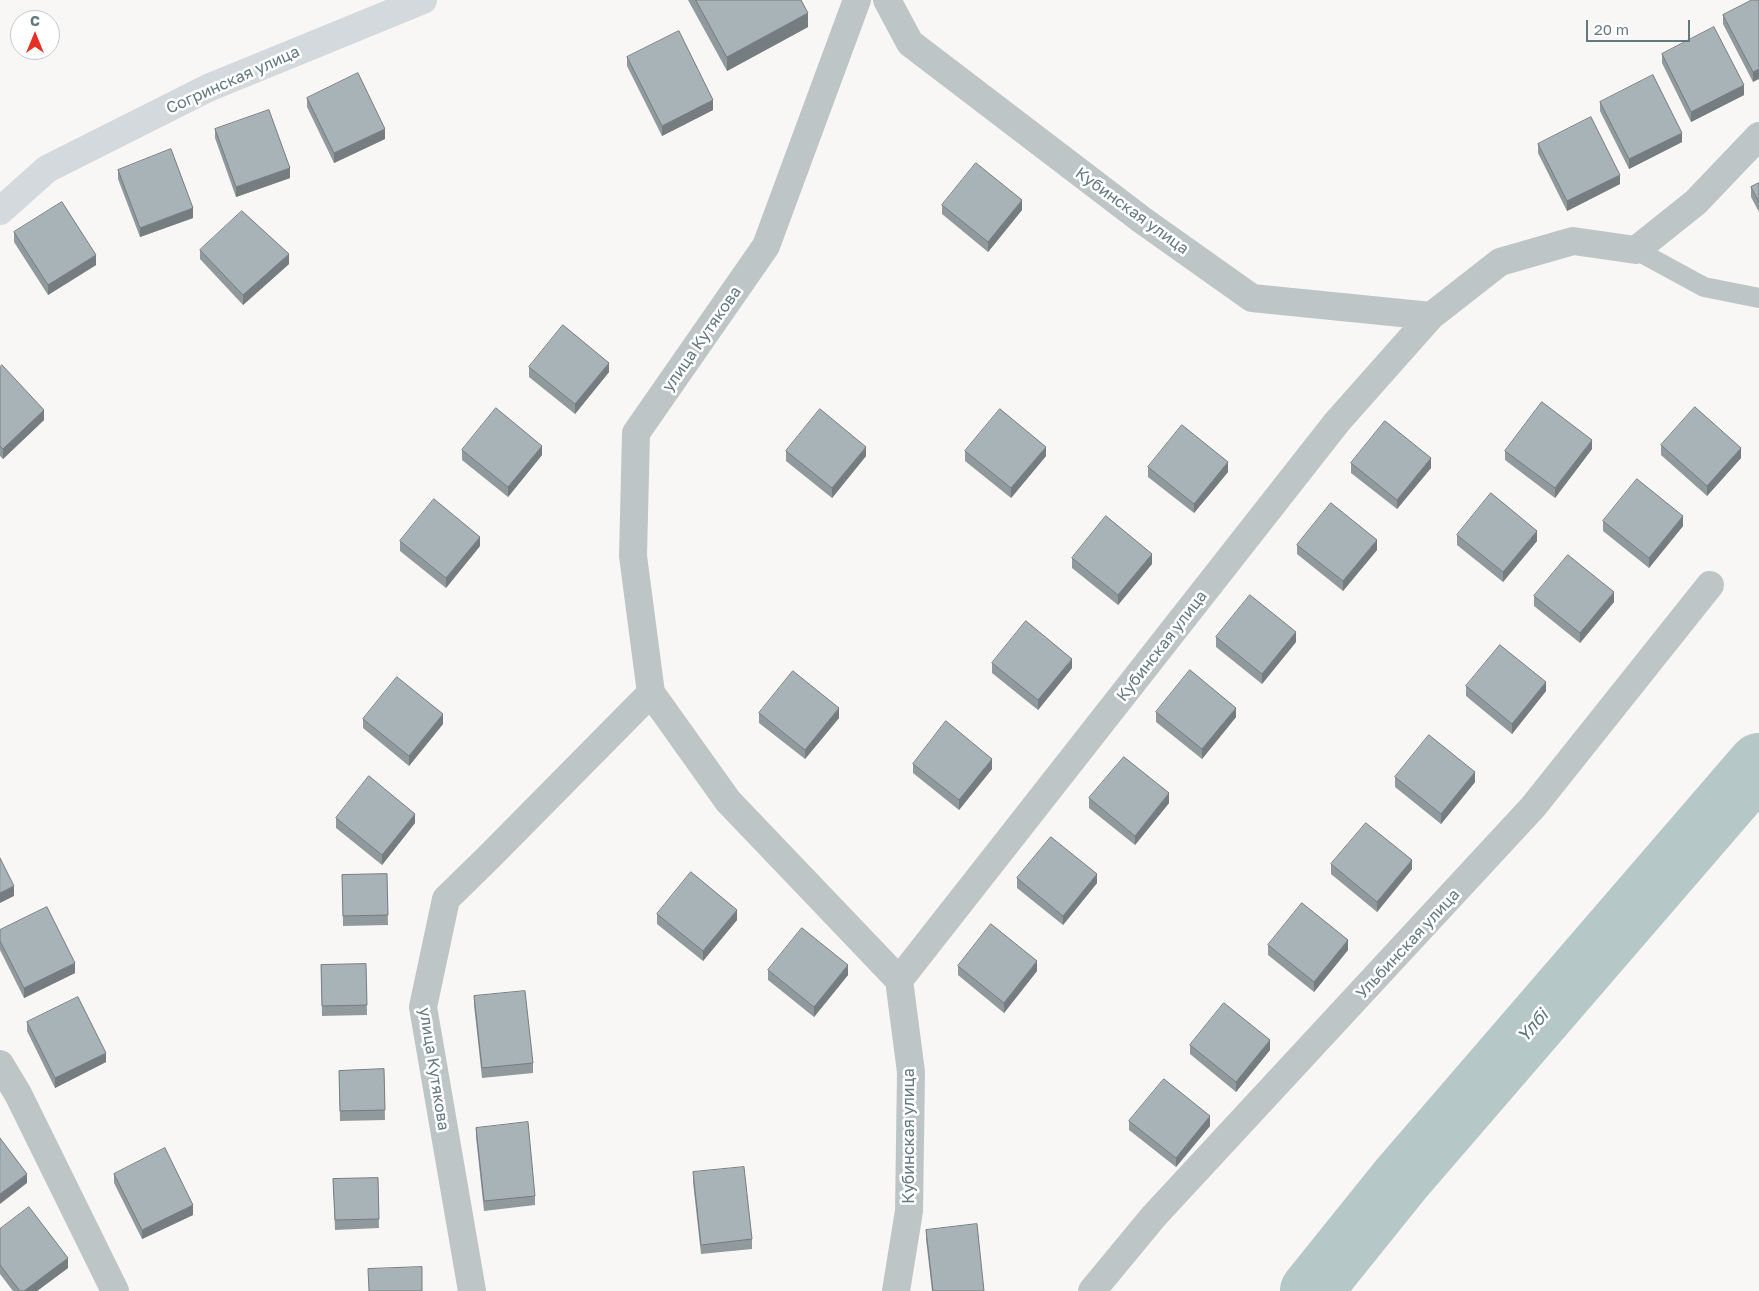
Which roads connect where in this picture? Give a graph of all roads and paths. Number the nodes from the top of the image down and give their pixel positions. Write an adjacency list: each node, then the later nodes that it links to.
1 (423, 0): 5 (main road, Согринская улица)
2 (857, 0): 10 (street, улица Кутякова)
3 (887, 0): 8 (street, Кубинская улица)
4 (1759, 136): 6 (street)
5 (0, 212)
6 (1636, 250): 7 (lane); 8 (street, Кубинская улица)
7 (1759, 298)
8 (1431, 316): 11 (street, Кубинская улица)
9 (1710, 586): 16 (street, Ульбинская улица)
10 (651, 693): 11 (street, улица Кутякова); 14 (street, улица Кутякова)
11 (899, 980): 15 (street, Кубинская улица)
12 (0, 1064): 13 (street)
13 (115, 1291)
14 (472, 1291)
15 (896, 1291)
16 (1092, 1291)

